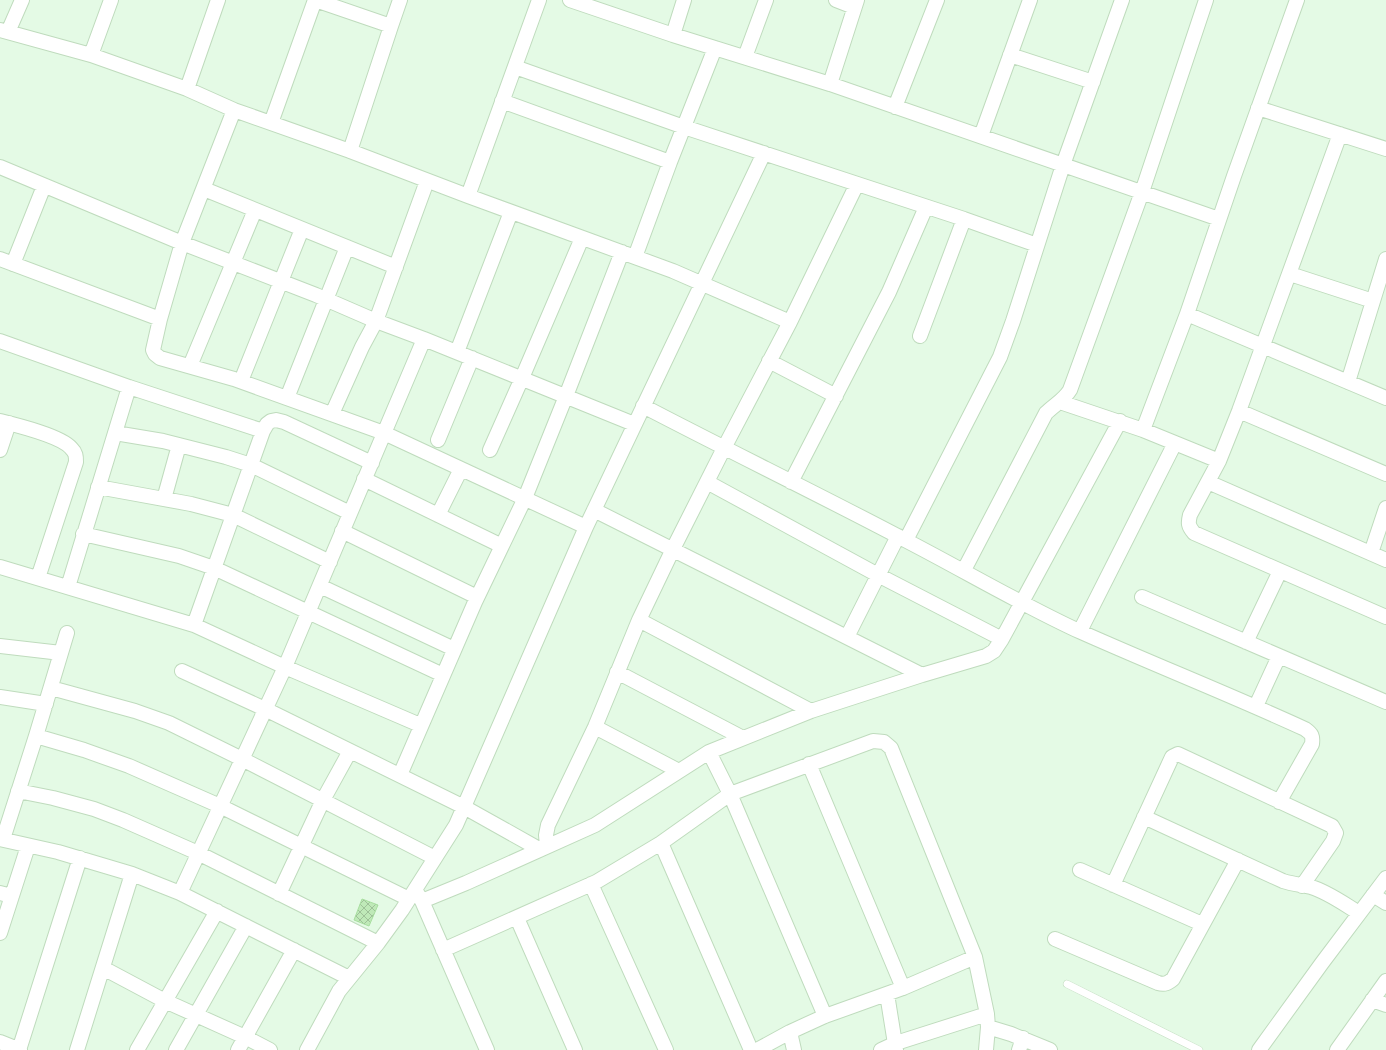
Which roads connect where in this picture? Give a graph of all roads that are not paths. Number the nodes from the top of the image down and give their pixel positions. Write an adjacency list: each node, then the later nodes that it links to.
1 (22, 0): 18 (street)
2 (111, 0): 21 (street)
3 (218, 0): 27 (street)
4 (315, 0): 17 (street); 32 (street)
5 (400, 0): 17 (street)
6 (539, 0): 24 (street)
7 (684, 0): 19 (street)
8 (766, 0): 23 (street)
9 (836, 0): 16 (street)
10 (936, 0): 29 (street)
11 (1030, 0): 22 (street)
12 (1122, 0): 25 (street)
13 (1206, 0): 46 (street)
14 (1297, 0): 30 (street)
15 (578, 1): 19 (street)
16 (856, 3): 26 (street)
17 (391, 26): 37 (street)
18 (4, 31): 21 (street)
19 (673, 35): 20 (street)
20 (715, 48): 23 (street); 33 (street)
21 (91, 55): 27 (street)
22 (1010, 55): 25 (street); 35 (street)
23 (745, 57): 26 (street)
24 (515, 67): 28 (street); 33 (street)
25 (1093, 82): 40 (street)
26 (830, 84): 29 (street)
27 (187, 89): 31 (street)
28 (502, 100): 39 (street); 47 (street)
29 (895, 107): 35 (street)
30 (1258, 108): 34 (street); 52 (street)
31 (234, 110): 32 (street); 45 (street)
32 (271, 123): 37 (street)
33 (684, 127): 38 (street); 39 (street)
34 (1340, 134): 36 (street); 63 (street)
35 (981, 136): 40 (street)
36 (1386, 149)
37 (350, 151): 42 (street)
38 (764, 153): 43 (street); 65 (street)
39 (670, 162): 58 (street)
40 (1063, 164): 46 (street); 56 (street)
41 (0, 167): 44 (street)
42 (427, 181): 47 (street); 62 (street)
43 (857, 184): 48 (street); 71 (street)
44 (44, 186): 55 (street); 60 (street)
45 (204, 189): 49 (street); 55 (street)
46 (1142, 192): 52 (street); 88 (street)
47 (468, 196): 50 (street)
48 (926, 207): 51 (street); 85 (street)
49 (255, 210): 53 (street); 61 (street)
50 (511, 212): 54 (street); 76 (street)
51 (964, 219): 56 (street); 72 (street)
52 (1219, 219): 68 (street)
53 (302, 229): 57 (street); 64 (street)
54 (582, 238): 58 (street); 80 (street)
55 (182, 243): 61 (street); 69 (street)
56 (1037, 245): 125 (street)
57 (347, 247): 62 (street); 66 (street)
58 (628, 254): 65 (street); 84 (street)
59 (1386, 259): 67 (street)
60 (6, 261): 69 (street)
61 (232, 262): 64 (street); 79 (street)
62 (396, 266): 70 (street)
63 (1290, 274): 67 (street); 75 (street)
64 (281, 282): 66 (street); 81 (street)
65 (701, 283): 71 (street); 89 (street)
66 (326, 300): 70 (street); 86 (street)
67 (1373, 301): 82 (street)
68 (1187, 314): 75 (street); 95 (street)
69 (160, 319): 79 (street)
70 (376, 321): 73 (street); 91 (street)
71 (790, 322): 78 (street)
72 (920, 336)
73 (424, 339): 76 (street); 98 (street)
74 (0, 341): 83 (street)
75 (1264, 346): 82 (street); 90 (street)
76 (457, 352): 77 (street)
77 (472, 358): 80 (street); 99 (street)
78 (769, 361): 85 (street); 102 (street)
79 (190, 366): 81 (street)
80 (522, 378): 84 (street); 104 (street)
81 (241, 381): 86 (street)
82 (1348, 382): 87 (street)
83 (129, 387): 96 (street); 97 (street)
84 (566, 396): 94 (street); 115 (street)
85 (836, 396): 112 (street)
86 (287, 398): 91 (street)
87 (1386, 398)
88 (1060, 402): 92 (street); 133 (street)
89 (644, 406): 94 (street); 102 (street)
90 (1239, 411): 105 (street); 109 (street)
91 (332, 414): 98 (street)
92 (1120, 421): 95 (street); 141 (street)
93 (4, 422): 103 (street); 136 (street)
94 (634, 424): 118 (street)
95 (1143, 430): 100 (street)
96 (263, 431): 106 (street); 107 (street)
97 (115, 433): 101 (street); 114 (street)
98 (384, 433): 106 (street); 108 (street)
99 (438, 440)
100 (1176, 443): 105 (street); 146 (street)
101 (179, 445): 107 (street); 116 (street)
102 (724, 448): 111 (street); 112 (street)
103 (0, 450)
104 (490, 450)
105 (1219, 461): 113 (street)
106 (372, 463): 110 (street)
107 (251, 465): 119 (street); 120 (street)
108 (461, 469): 115 (street); 121 (street)
109 (1386, 474)
110 (364, 480): 119 (street); 121 (street)
111 (707, 482): 127 (street); 135 (street)
112 (791, 482): 125 (street)
113 (1208, 482): 128 (street); 134 (street)
114 (98, 486): 116 (street); 124 (street)
115 (524, 498): 122 (street); 126 (street)
116 (164, 499): 120 (street)
117 (1386, 508): 128 (street)
118 (594, 510): 122 (street); 127 (street)
119 (350, 513): 123 (street)
120 (233, 515): 130 (street); 132 (street)
121 (438, 515): 126 (street)
122 (586, 527): 182 (street)
123 (342, 531): 130 (street); 139 (street)
124 (83, 534): 132 (street); 138 (street)
125 (902, 538): 133 (street); 135 (street)
126 (502, 546): 139 (street)
127 (673, 549): 144 (street); 148 (street)
128 (1371, 554): 129 (street)
129 (1386, 560)
130 (330, 562): 137 (street)
131 (0, 567): 136 (street)
132 (214, 568): 142 (street); 145 (street)
133 (964, 570): 141 (street)
134 (1280, 571): 143 (street); 150 (street)
135 (878, 575): 148 (street); 149 (street)
136 (38, 578): 138 (street)
137 (320, 586): 142 (street); 152 (street)
138 (68, 587): 145 (street)
139 (477, 597): 152 (street)
140 (1142, 598): 150 (street)
141 (1021, 602): 146 (street); 149 (street)
142 (308, 612): 155 (street); 158 (street)
143 (1386, 617)
144 (639, 620): 157 (street); 166 (street)
145 (194, 624): 155 (street)
146 (1080, 631): 164 (street)
147 (67, 633): 153 (street)
148 (847, 636): 159 (street)
149 (1002, 639): 159 (street)
150 (1246, 642): 154 (street)
151 (0, 646): 153 (street)
152 (454, 649): 158 (street)
153 (61, 654): 160 (street)
154 (1279, 656): 162 (street); 164 (street)
155 (284, 667): 165 (street); 167 (street)
156 (182, 671): 165 (street)
157 (618, 672): 168 (street); 170 (street)
158 (443, 675): 167 (street)
159 (922, 675): 166 (street)
160 (51, 688): 163 (street); 173 (street)
161 (0, 697): 163 (street)
162 (1386, 702)
163 (46, 704): 169 (street)
164 (1256, 706): 180 (street)
165 (265, 709): 171 (street); 173 (street)
166 (811, 711): 170 (street)
167 (420, 725): 176 (street)
168 (595, 727): 175 (street); 188 (street)
169 (36, 736): 177 (street); 181 (street)
170 (743, 738): 172 (street)
171 (350, 751): 176 (street); 179 (street)
172 (709, 752): 175 (street); 178 (street)
173 (242, 759): 179 (street); 181 (street)
174 (809, 764): 178 (street); 215 (street); 220 (street)
175 (679, 771): 188 (street)
176 (400, 775): 182 (street)
177 (18, 791): 184 (street); 189 (street)
178 (730, 794): 185 (street); 226 (street)
179 (324, 800): 187 (street); 191 (street)
180 (1278, 802): 183 (street); 198 (street)
181 (220, 806): 187 (street); 189 (street)
182 (464, 807): 188 (street); 191 (street)
183 (1144, 817): 192 (street); 197 (street)
184 (1, 839): 186 (street)
185 (661, 843): 196 (street); 243 (street)
186 (28, 846): 190 (street); 200 (street)
187 (301, 846): 201 (street); 203 (street)
188 (543, 848): 203 (street)
189 (198, 854): 199 (street); 201 (street)
190 (80, 858): 194 (street); 233 (street)
191 (435, 858): 203 (street)
192 (1238, 860): 198 (street); 208 (street)
193 (1080, 870): 197 (street)
194 (132, 874): 199 (street); 216 (street)
195 (1386, 878): 202 (street)
196 (591, 884): 207 (street); 242 (street)
197 (1113, 885): 208 (street)
198 (1306, 887): 206 (street)
199 (180, 893): 205 (street)
200 (6, 894): 210 (street)
201 (279, 894): 212 (street)
202 (1373, 895): 204 (street); 206 (street)
203 (415, 896): 212 (street); 214 (street)
204 (1386, 903)
205 (217, 912): 209 (street); 223 (street)
206 (1359, 913): 250 (street)
207 (517, 918): 214 (street); 241 (street)
208 (1202, 924): 211 (street)
209 (246, 926): 213 (street); 225 (street)
210 (0, 933)
211 (1055, 939)
212 (378, 943): 217 (street)
213 (294, 950): 217 (street); 229 (street)
214 (443, 950): 240 (street)
215 (975, 957): 220 (street); 227 (street)
216 (103, 968): 223 (street); 234 (street)
217 (349, 978): 239 (street)
218 (1386, 980): 222 (street)
219 (1067, 984): 249 (lane)
220 (903, 988): 221 (street)
221 (887, 994): 226 (street); 232 (street)
222 (1372, 1000): 224 (street); 251 (street)
223 (165, 1001): 225 (street); 235 (street)
224 (1386, 1005)
225 (195, 1015): 229 (street); 236 (street)
226 (824, 1016): 228 (street)
227 (988, 1021): 231 (street); 232 (street); 247 (street)
228 (790, 1032): 244 (street); 245 (street)
229 (245, 1037): 237 (street); 238 (street)
230 (0, 1042): 233 (street)
231 (1021, 1044): 248 (street)
232 (896, 1047): 246 (street)
233 (20, 1050)
234 (77, 1050)
235 (137, 1050)
236 (176, 1050)
237 (238, 1050)
238 (270, 1050)
239 (307, 1050)
240 (487, 1050)
241 (575, 1050)
242 (666, 1050)
243 (751, 1050)
244 (757, 1050)
245 (794, 1050)
246 (881, 1050)
247 (986, 1050)
248 (1050, 1050)
249 (1199, 1050)
250 (1259, 1050)
251 (1337, 1050)

